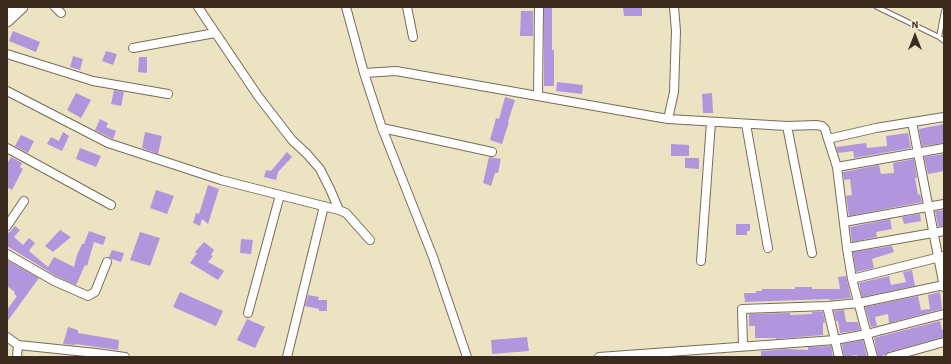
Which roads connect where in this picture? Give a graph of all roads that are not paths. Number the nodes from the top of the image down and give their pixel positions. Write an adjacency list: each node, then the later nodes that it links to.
1 (22, 7): 11 (main road)
2 (55, 7): 10 (street)
3 (198, 7): 12 (street)
4 (346, 7): 18 (street)
5 (407, 7): 13 (street)
6 (539, 7): 21 (street)
7 (674, 7): 23 (street)
8 (877, 7): 14 (lane)
9 (944, 11): 14 (lane)
10 (61, 13)
11 (7, 21)
12 (215, 33): 16 (street); 41 (street)
13 (412, 37)
14 (939, 37): 15 (lane)
15 (944, 41)
16 (133, 48)
17 (7, 54): 20 (street)
18 (364, 73): 21 (street); 28 (street)
19 (7, 91): 35 (street)
20 (168, 94)
21 (538, 96): 23 (street)
22 (944, 117): 25 (street)
23 (668, 119): 24 (street)
24 (711, 122): 26 (street); 52 (street)
25 (912, 122): 29 (street); 33 (street)
26 (746, 124): 27 (street); 47 (street)
27 (787, 126): 29 (street); 49 (street)
28 (382, 128): 32 (street); 70 (street)
29 (828, 139): 34 (street)
30 (944, 148): 33 (street)
31 (8, 152): 38 (street)
32 (492, 152)
33 (918, 154): 34 (street); 40 (street)
34 (837, 167): 42 (street)
35 (280, 195): 39 (street); 58 (street)
36 (24, 201): 43 (street)
37 (944, 204): 40 (street)
38 (111, 205)
39 (324, 206): 41 (street); 69 (street)
40 (928, 206): 42 (street); 45 (street)
41 (339, 210): 46 (street)
42 (844, 222): 48 (street)
43 (7, 226)
44 (944, 231): 45 (street)
45 (934, 233): 48 (street); 51 (street)
46 (370, 240)
47 (768, 248)
48 (847, 248): 54 (street)
49 (812, 253)
50 (7, 254): 53 (street)
51 (941, 257): 54 (street); 55 (street)
52 (701, 261)
53 (107, 262)
54 (852, 279): 56 (street)
55 (944, 286): 56 (street)
56 (859, 303): 57 (street); 60 (street)
57 (827, 306): 62 (street); 65 (street)
58 (248, 313)
59 (944, 314): 60 (street)
60 (867, 334): 62 (street); 73 (street)
61 (7, 336): 64 (street)
62 (834, 340): 65 (street); 72 (street)
63 (944, 342): 74 (street)
64 (18, 345): 66 (street); 67 (street)
65 (743, 346): 71 (street)
66 (96, 355): 68 (street)
67 (17, 357)
68 (125, 357)
69 (287, 357)
70 (467, 357)
71 (599, 357)
72 (838, 357)
73 (873, 357)
74 (890, 357)

